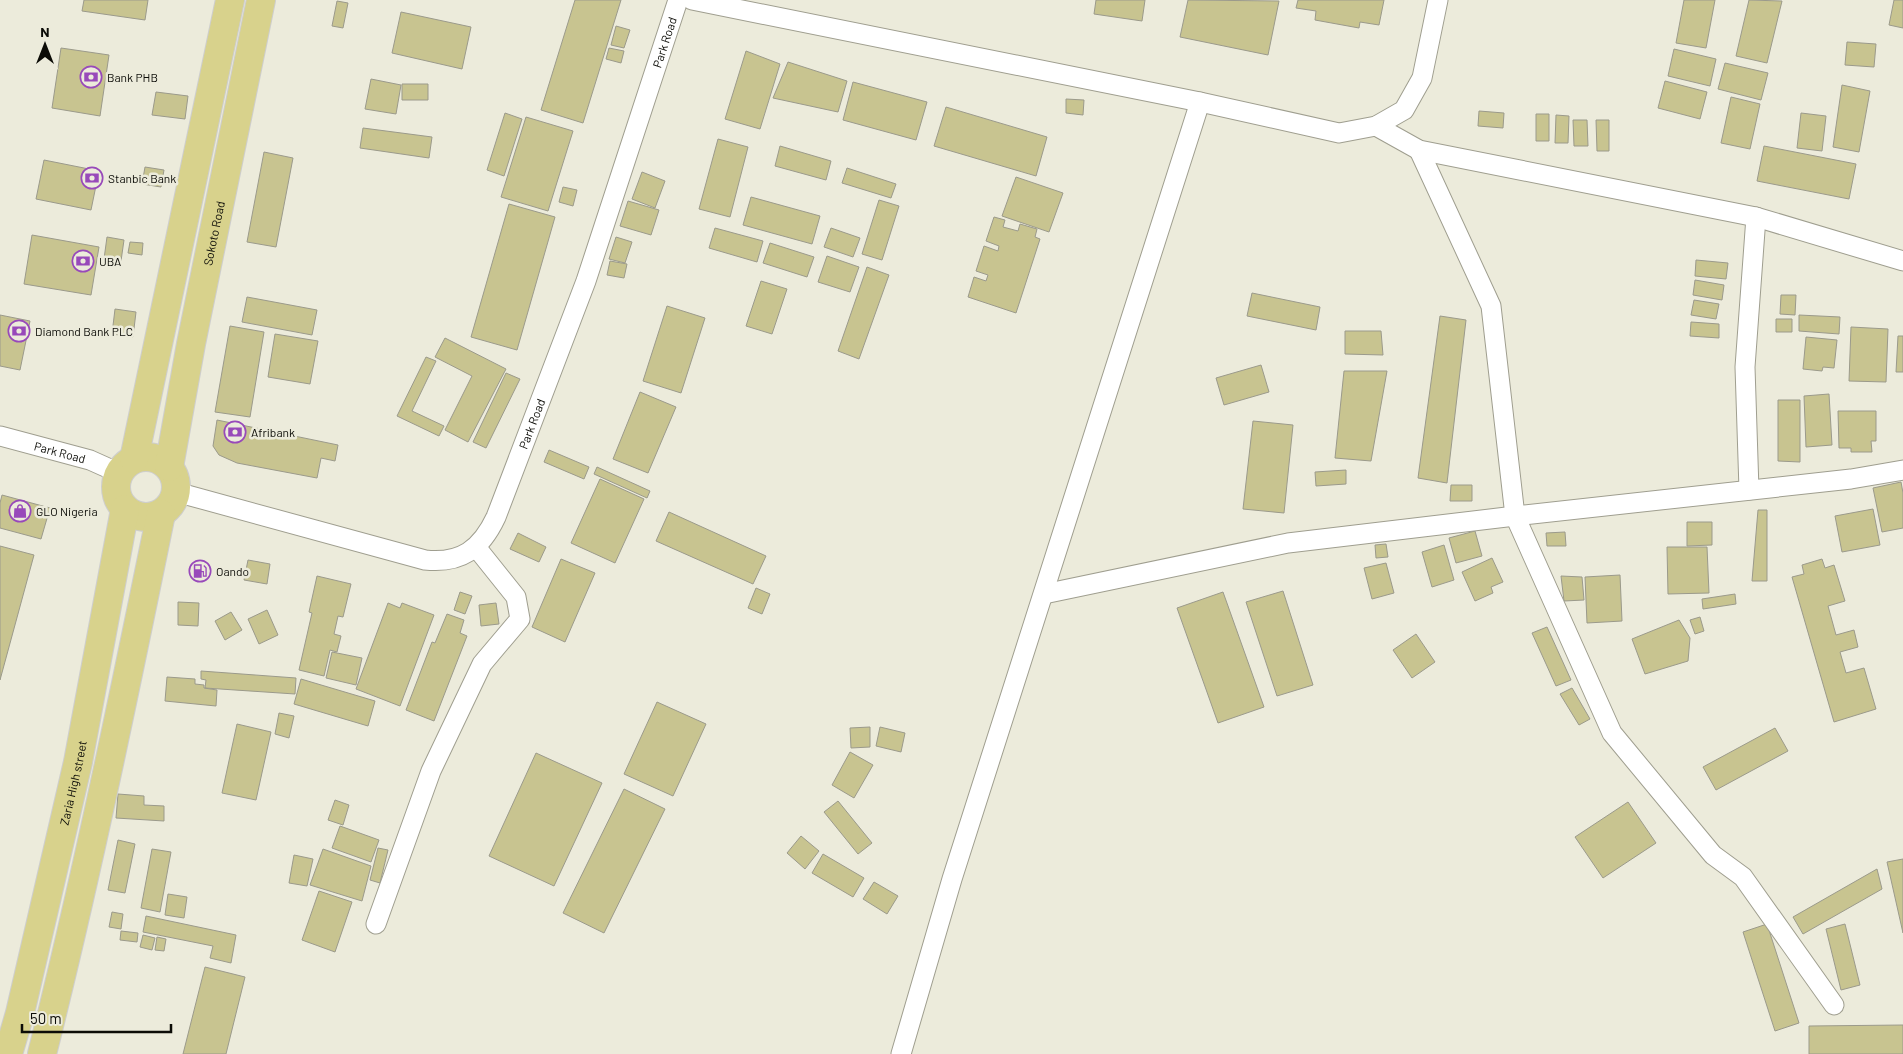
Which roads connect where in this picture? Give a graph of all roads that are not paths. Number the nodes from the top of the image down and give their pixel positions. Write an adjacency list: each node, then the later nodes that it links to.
1 (230, 0): 12 (main road)
2 (262, 0): 14 (main road, Sokoto Road)
3 (678, 0): 19 (street, Park Road)
4 (692, 0): 6 (street)
5 (1438, 0): 7 (street)
6 (1200, 102): 7 (street); 20 (street)
7 (1376, 126): 8 (street)
8 (1420, 150): 9 (street); 18 (street)
9 (1756, 217): 10 (street); 15 (street)
10 (1903, 261)
11 (0, 436): 12 (street, Park Road)
12 (127, 466): 14 (main road); 16 (main road)
13 (1903, 470): 15 (street)
14 (173, 479): 17 (main road); 19 (street, Park Road)
15 (1749, 490): 18 (street)
16 (125, 509): 17 (main road); 23 (main road, Zaria High street)
17 (161, 514): 24 (main road)
18 (1515, 516): 20 (street); 22 (street)
19 (476, 547): 21 (street)
20 (1044, 594): 25 (street)
21 (376, 924)
22 (1834, 1005)
23 (8, 1054)
24 (42, 1054)
25 (901, 1054)

